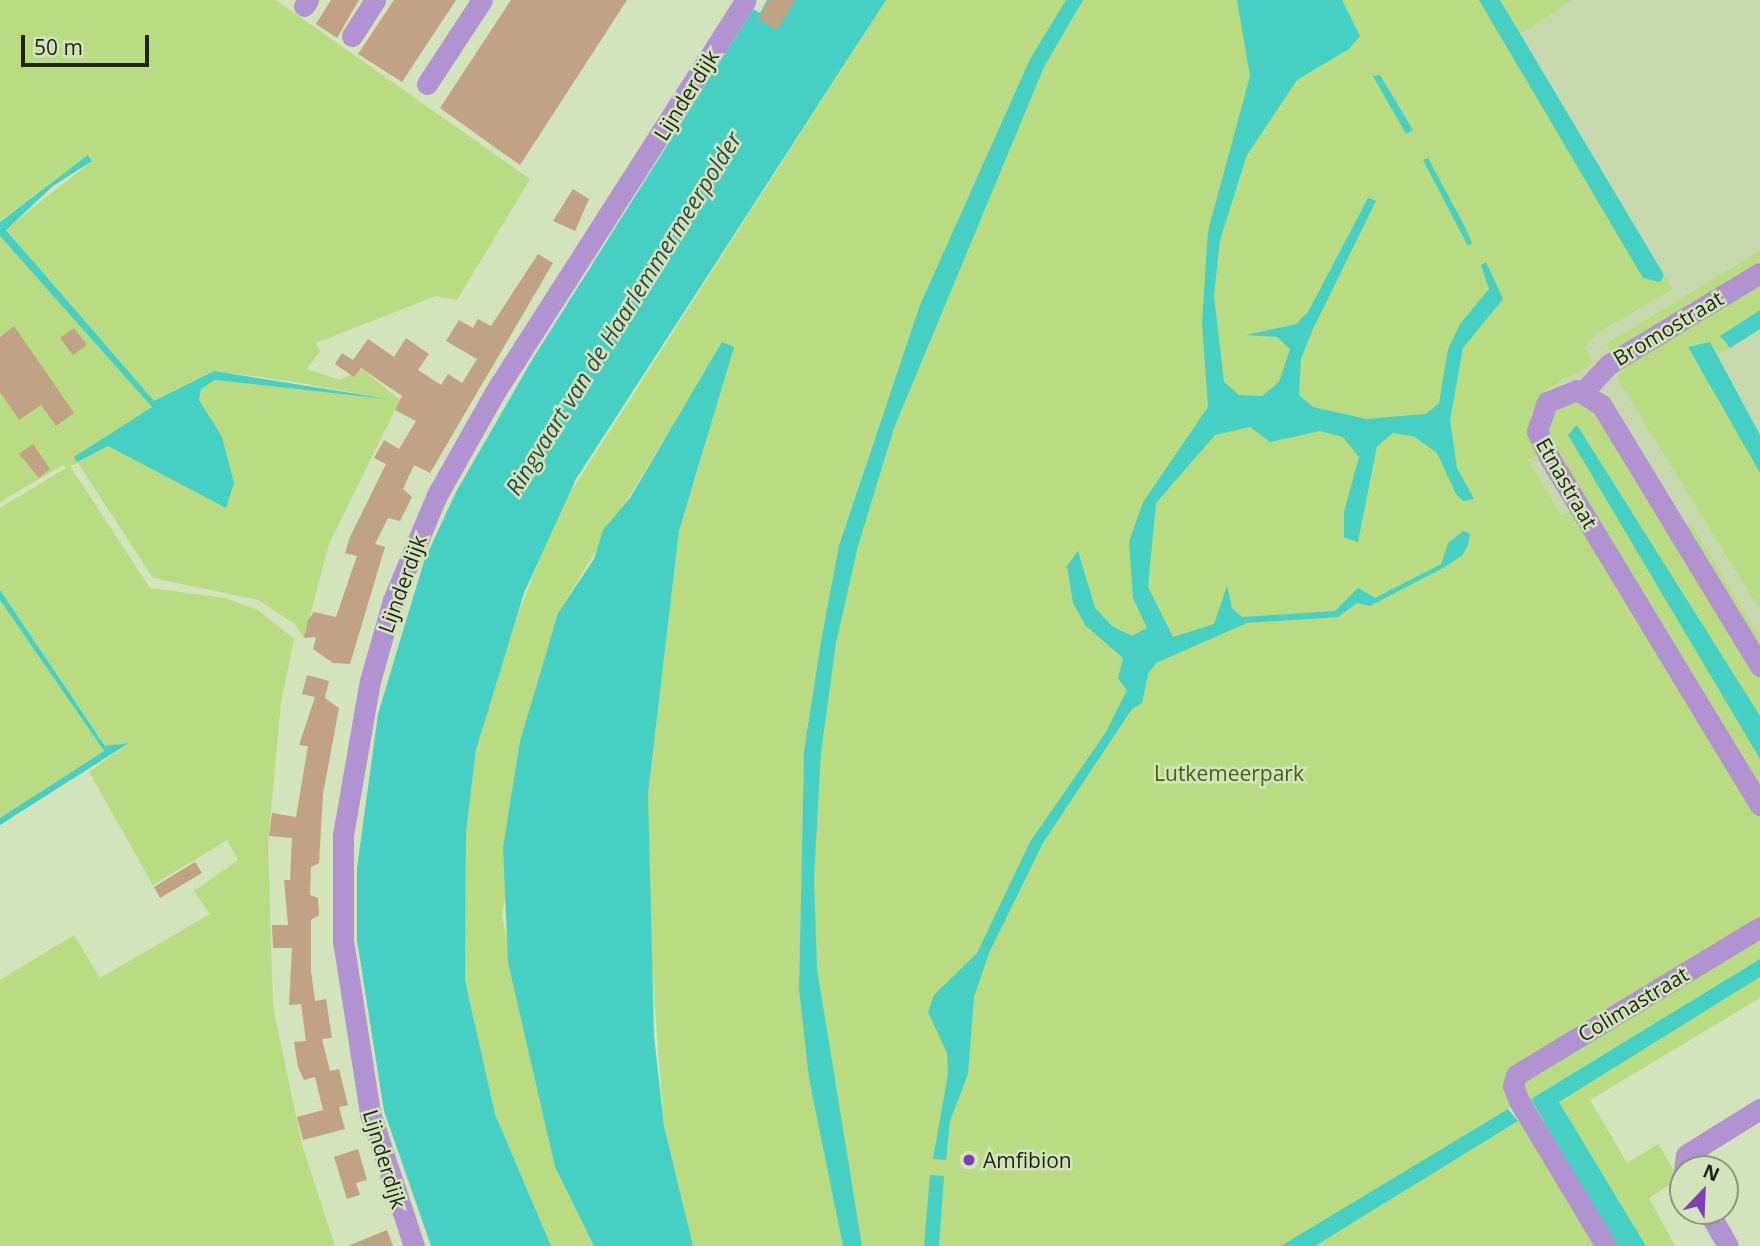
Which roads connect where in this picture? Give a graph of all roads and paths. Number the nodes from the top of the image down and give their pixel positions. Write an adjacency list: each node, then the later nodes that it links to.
1 (375, 0): 4 (street)
2 (482, 0): 5 (street)
3 (746, 0): 14 (street, Lijnderdijk)
4 (352, 36)
5 (427, 84)
6 (1760, 272): 7 (street, Bromostraat)
7 (1584, 391): 8 (street); 9 (street, Etnastraat)
8 (1760, 666)
9 (1760, 805)
10 (1760, 927): 15 (street, Colimastraat)
11 (1760, 1108): 12 (street)
12 (1686, 1155)
13 (1716, 1225): 16 (street)
14 (414, 1246)
15 (1606, 1246)
16 (1728, 1246)

